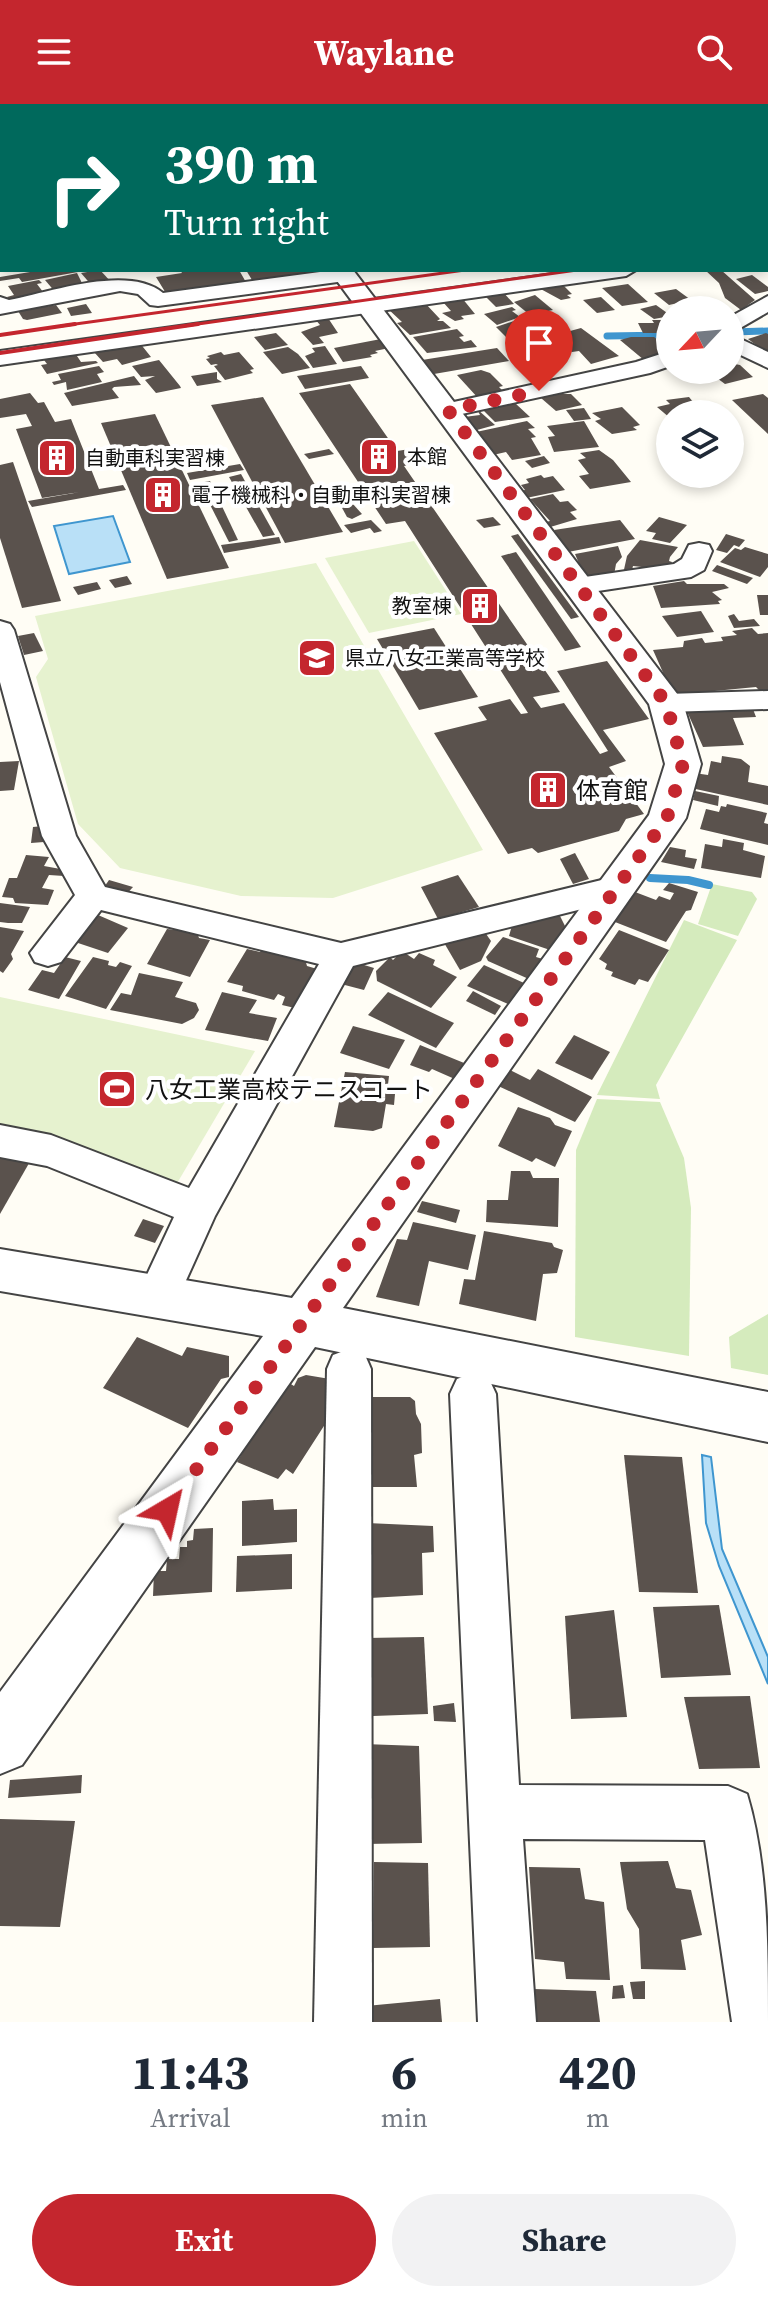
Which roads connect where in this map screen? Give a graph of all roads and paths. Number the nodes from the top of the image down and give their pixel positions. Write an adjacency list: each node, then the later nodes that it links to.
1 (587, 272): 2 (street)
2 (351, 284): 4 (street); 7 (street); 10 (street)
3 (768, 302): 5 (street)
4 (0, 303)
5 (744, 318)
6 (744, 348): 8 (street)
7 (0, 358)
8 (768, 361)
9 (656, 363): 10 (street)
10 (448, 410): 12 (street)
11 (699, 551): 12 (street)
12 (578, 586): 15 (street)
13 (0, 630): 17 (street)
14 (768, 700): 15 (street)
15 (666, 703): 16 (street)
16 (614, 889): 19 (street); 24 (street)
17 (93, 896): 18 (street); 19 (street)
18 (48, 953)
19 (341, 956): 21 (street)
20 (0, 1141): 21 (street)
21 (198, 1209): 23 (street)
22 (0, 1270): 23 (street)
23 (159, 1294): 24 (street)
24 (302, 1322): 27 (street); 28 (street)
25 (349, 1369): 30 (street)
26 (473, 1394): 29 (street)
27 (768, 1417)
28 (0, 1743)
29 (494, 1812): 31 (street); 32 (street)
30 (343, 2022)
31 (507, 2022)
32 (761, 2022)

